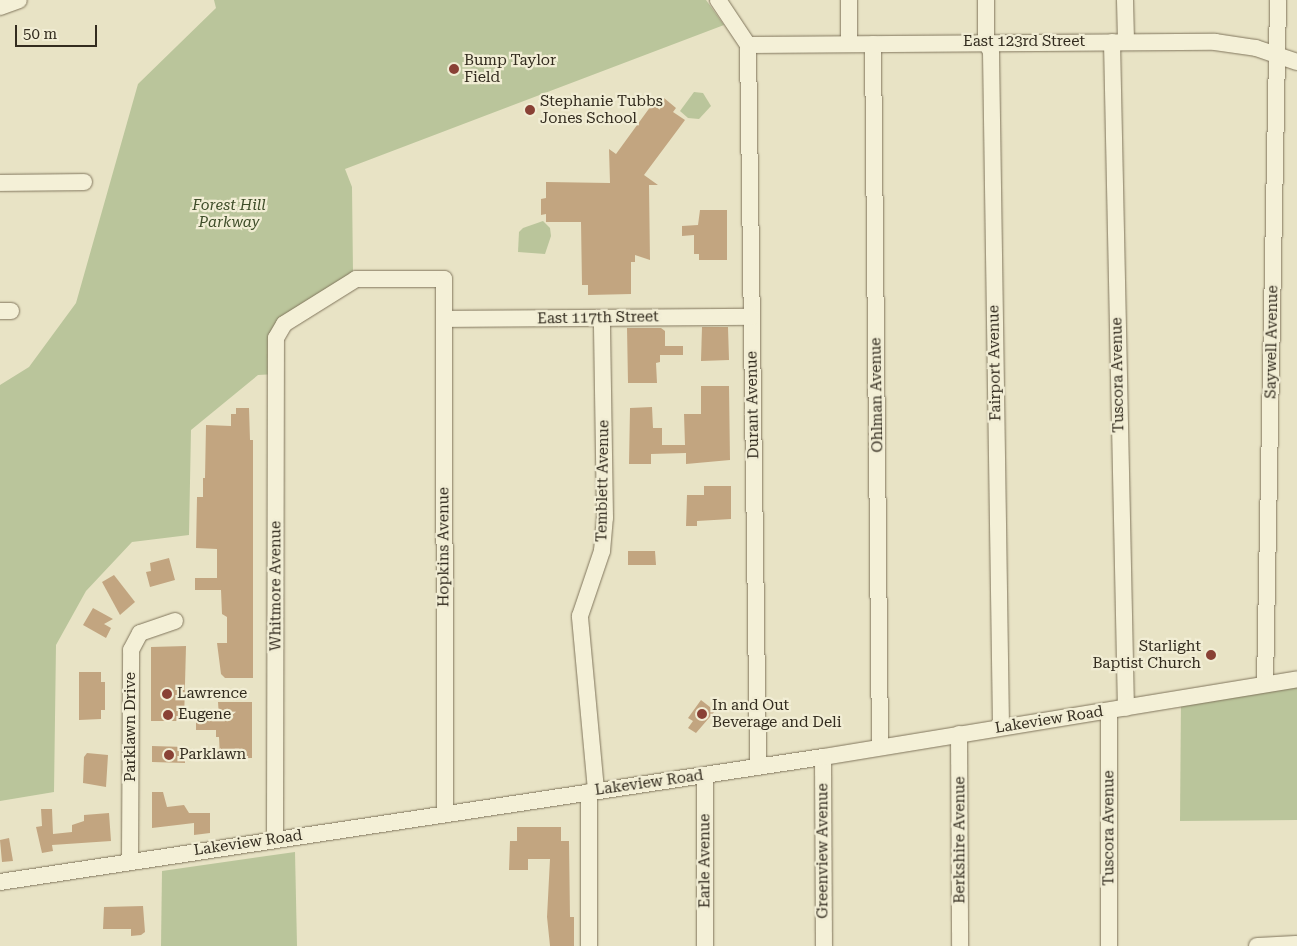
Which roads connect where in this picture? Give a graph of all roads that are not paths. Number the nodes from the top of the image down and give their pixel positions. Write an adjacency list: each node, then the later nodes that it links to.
1 (19, 0): 7 (street)
2 (718, 0): 12 (street)
3 (849, 0): 10 (street)
4 (986, 0): 8 (street, Fairport Avenue)
5 (1125, 0): 9 (street, Tuscora Avenue)
6 (1278, 0): 13 (street, Saywell Avenue)
7 (0, 6)
8 (986, 42): 9 (street, East 123rd Street); 11 (street, East 123rd Street); 26 (street, Fairport Avenue)
9 (1119, 42): 13 (street, East 123rd Street); 24 (street, Tuscora Avenue)
10 (849, 44): 11 (street, East 123rd Street); 12 (street, East 123rd Street)
11 (874, 44): 28 (street, Ohlman Avenue)
12 (748, 45): 17 (street, Durant Avenue)
13 (1278, 57): 14 (street, East 123rd Street); 23 (street, Saywell Avenue)
14 (1297, 62)
15 (84, 182): 16 (street)
16 (0, 183)
17 (752, 317): 18 (street, East 117th Street); 30 (street, Durant Avenue)
18 (602, 318): 19 (street, East 117th Street); 32 (street, Temblett Avenue)
19 (444, 319): 20 (street, Hopkins Avenue); 33 (street, Hopkins Avenue)
20 (277, 333): 34 (street, Whitmore Avenue)
21 (175, 621): 35 (street, Parklawn Drive)
22 (1297, 679): 23 (street, Lakeview Road)
23 (1265, 684): 24 (street, Lakeview Road)
24 (1126, 708): 25 (street, Lakeview Road)
25 (1109, 711): 26 (street, Lakeview Road); 42 (street, Tuscora Avenue)
26 (1000, 727): 27 (street, Lakeview Road)
27 (959, 734): 28 (street, Lakeview Road); 41 (street, Berkshire Avenue)
28 (880, 746): 29 (street, Lakeview Road)
29 (822, 757): 30 (street, Lakeview Road); 40 (street, Greenview Avenue)
30 (758, 765): 31 (street, Lakeview Road)
31 (705, 775): 32 (street, Lakeview Road); 39 (street, Earle Avenue)
32 (592, 791): 33 (street, Lakeview Road); 38 (street, Temblett Avenue)
33 (444, 814): 34 (street, Lakeview Road)
34 (275, 839): 35 (street, Lakeview Road)
35 (130, 860): 36 (street, Lakeview Road)
36 (0, 882)
37 (1297, 944): 43 (street)
38 (589, 946)
39 (705, 946)
40 (824, 946)
41 (960, 946)
42 (1109, 946)
43 (1257, 946)

